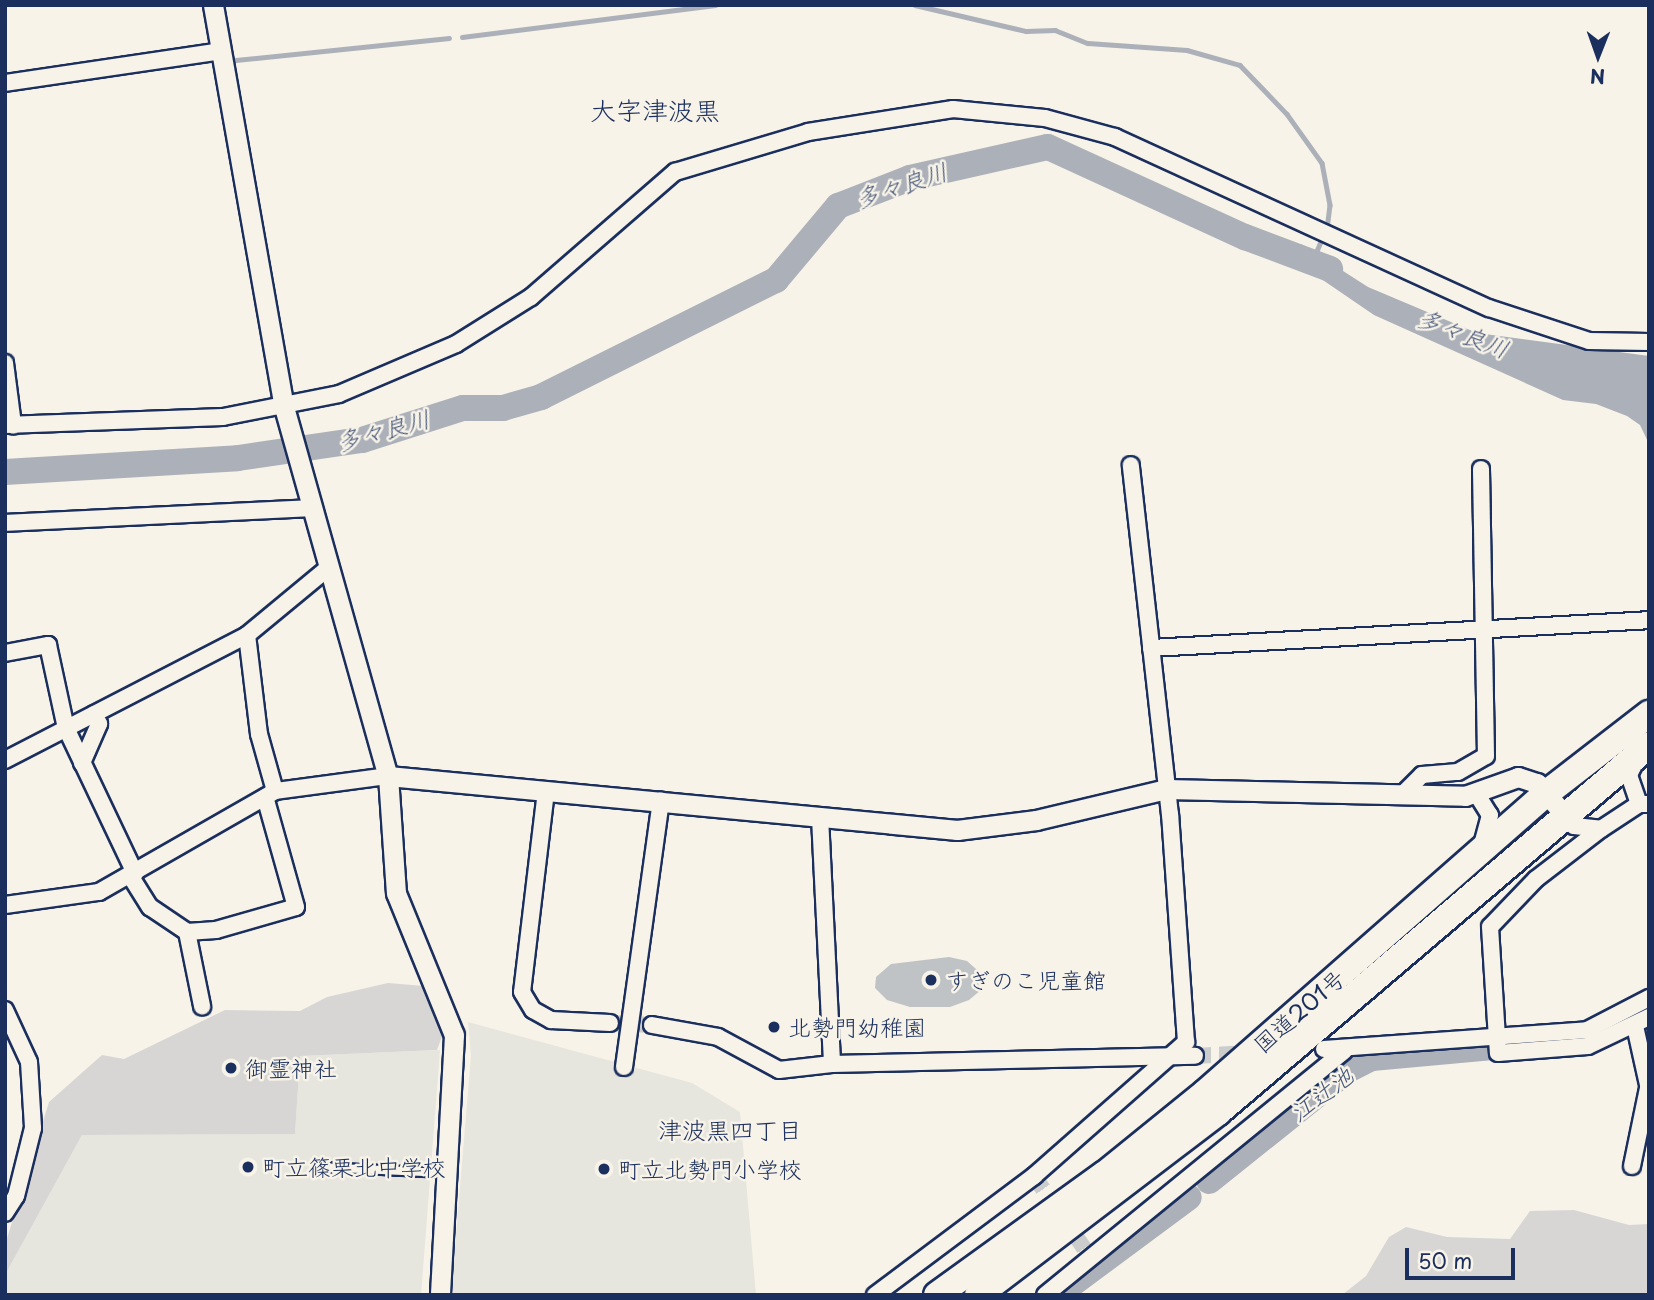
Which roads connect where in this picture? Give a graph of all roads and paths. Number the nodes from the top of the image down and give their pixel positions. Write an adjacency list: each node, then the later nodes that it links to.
1 (213, 5): 2 (street)
2 (221, 51): 3 (street); 6 (street)
3 (5, 83)
4 (1649, 342): 6 (street)
5 (5, 363): 7 (street)
6 (285, 411): 7 (street); 10 (street)
7 (9, 425)
8 (1131, 465): 16 (street)
9 (1481, 469): 14 (street)
10 (310, 504): 11 (street); 12 (street)
11 (5, 523)
12 (328, 568): 15 (street); 24 (street)
13 (1649, 621): 14 (street)
14 (1484, 629): 16 (street); 29 (street)
15 (247, 635): 18 (street); 28 (street)
16 (1151, 648): 25 (street)
17 (5, 653): 20 (street)
18 (94, 714): 20 (street); 23 (street)
19 (1649, 714): 31 (highway, 国道201号)
20 (66, 728): 22 (street); 23 (street)
21 (1645, 748): 31 (highway, 国道201号); 32 (street)
22 (5, 760)
23 (82, 763): 36 (street)
24 (388, 776): 26 (street); 28 (street); 55 (street)
25 (1166, 789): 29 (street); 33 (street); 48 (street)
26 (546, 791): 30 (street); 43 (street)
27 (1476, 793): 29 (street); 31 (street); 35 (street)
28 (270, 794): 36 (street); 38 (street)
29 (1403, 794)
30 (661, 802): 33 (street); 51 (street)
31 (1556, 802): 34 (street); 35 (highway, 国道201号); 57 (highway, 国道201号)
32 (1644, 804): 34 (street)
33 (820, 817): 50 (street)
34 (1601, 829): 45 (street)
35 (1479, 854): 60 (highway, 国道201号)
36 (133, 875): 37 (street); 38 (street)
37 (5, 905)
38 (187, 932): 40 (street)
39 (1649, 998): 45 (street)
40 (202, 1006)
41 (5, 1010): 56 (street)
42 (1642, 1022): 45 (street); 52 (street)
43 (610, 1024)
44 (652, 1025): 50 (street)
45 (1497, 1040): 47 (street)
46 (1324, 1049): 47 (street)
47 (1344, 1051): 61 (street)
48 (1173, 1056): 49 (street); 50 (street); 59 (street)
49 (1195, 1056)
50 (832, 1064)
51 (624, 1067)
52 (1648, 1088): 53 (street)
53 (1632, 1166)
54 (317, 1167): 55 (lane)
55 (449, 1174): 58 (street)
56 (5, 1213)
57 (994, 1290)
58 (440, 1295)
59 (876, 1295)
60 (937, 1295)
61 (1045, 1295)

